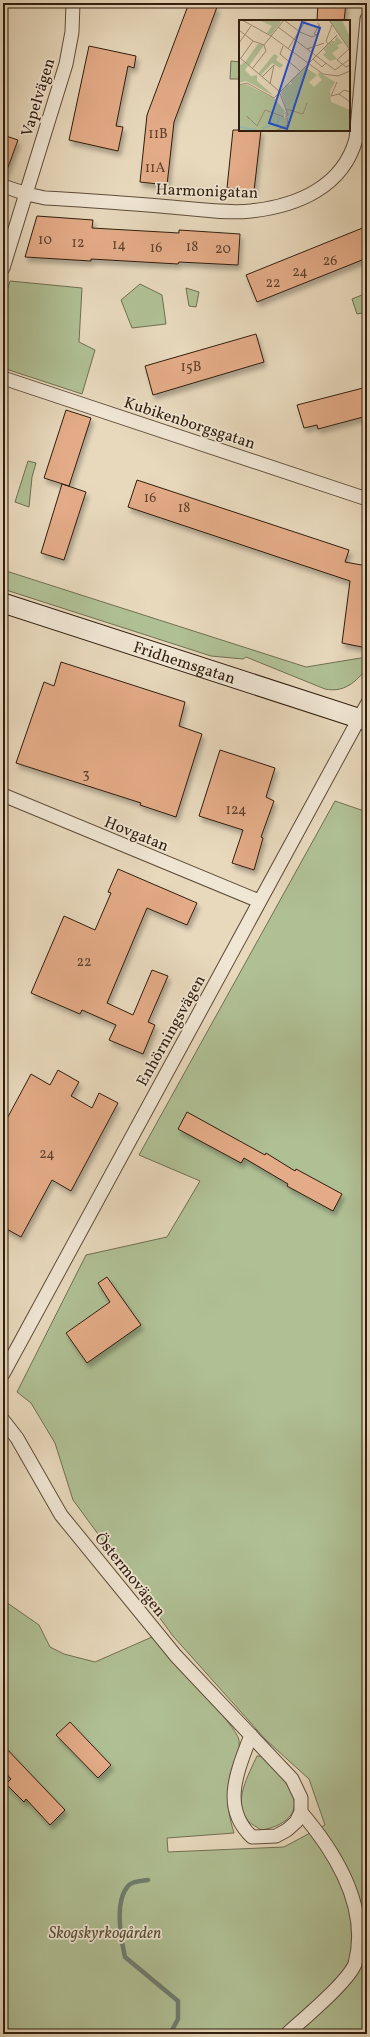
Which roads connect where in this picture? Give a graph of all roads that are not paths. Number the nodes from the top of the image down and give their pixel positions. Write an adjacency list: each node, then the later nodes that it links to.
1 (73, 3): 4 (street, Vapelvägen)
2 (367, 19): 4 (street, Harmonigatan)
3 (3, 186): 4 (street, Harmonigatan)
4 (27, 194): 5 (street, Vapelvägen)
5 (3, 268)
6 (3, 378): 7 (street, Kubikenborgsgatan)
7 (367, 500)
8 (3, 603): 9 (street, Fridhemsgatan)
9 (364, 714): 11 (street, Enhörningsvägen)
10 (3, 795): 11 (street, Hovgatan)
11 (259, 901): 12 (street, Enhörningsvägen)
12 (3, 1374)
13 (3, 1420): 14 (street, Östermovägen)
14 (252, 1735): 15 (street, Östermovägen); 15 (street)
15 (302, 1812): 16 (street)
16 (287, 2034)

